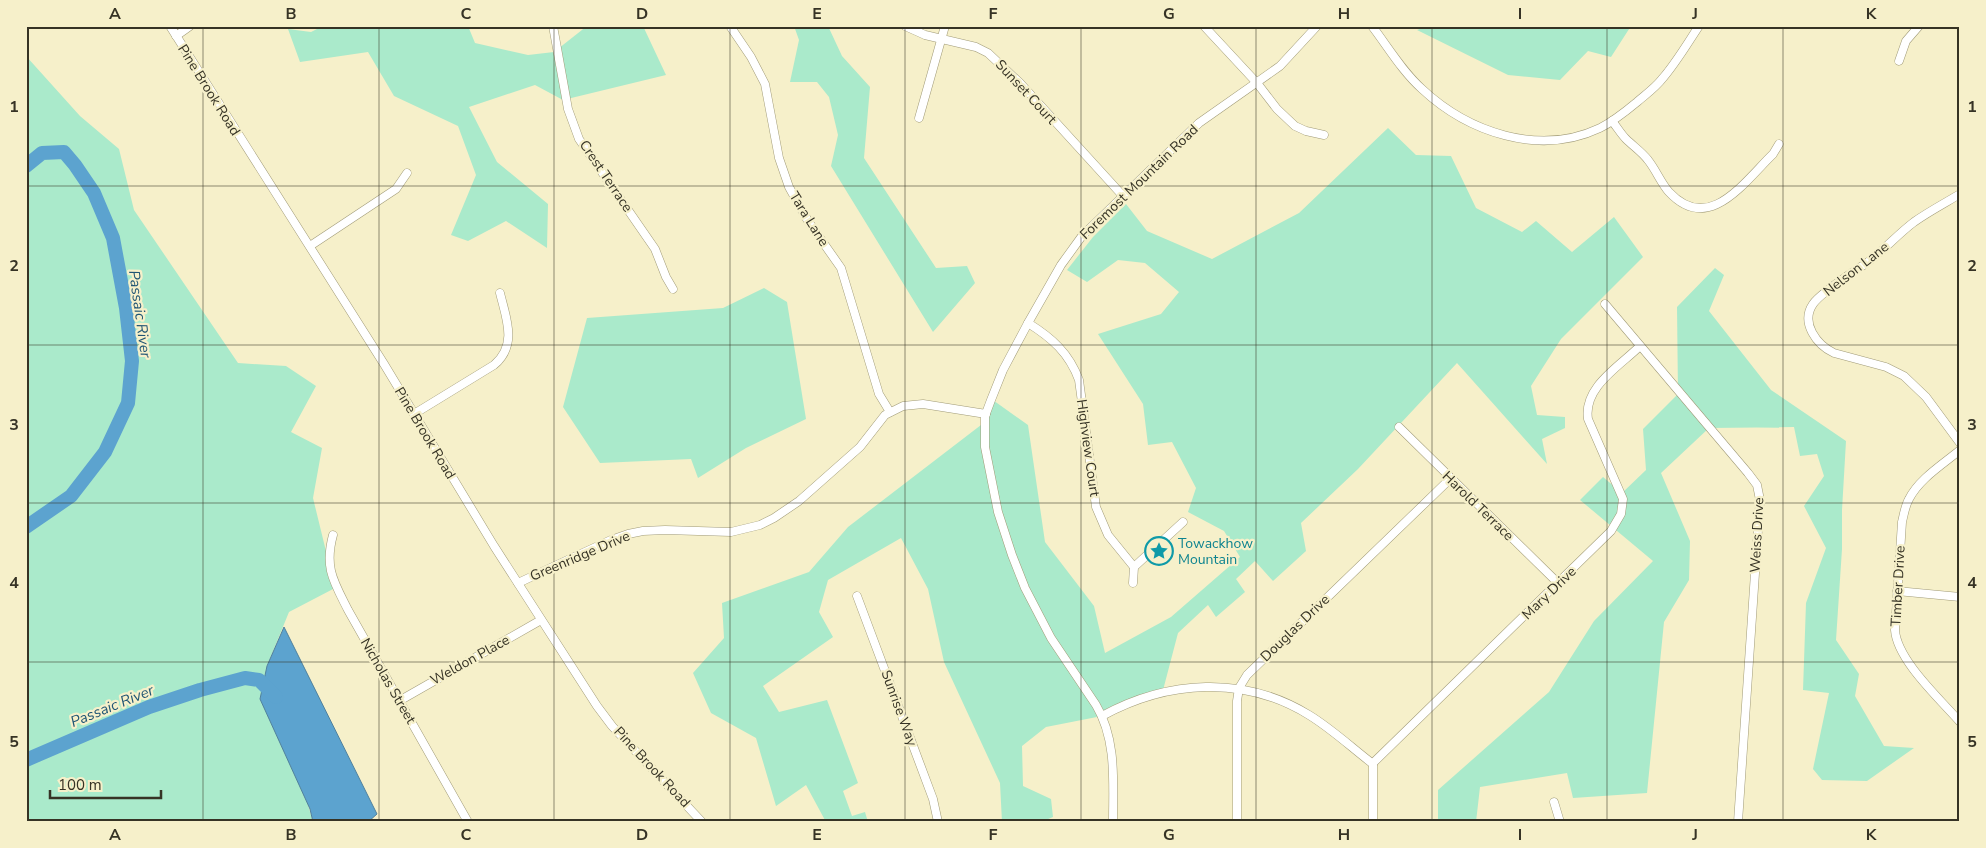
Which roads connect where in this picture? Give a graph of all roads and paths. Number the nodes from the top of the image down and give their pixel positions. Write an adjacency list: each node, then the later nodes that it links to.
1 (170, 26): 12 (street, Pine Brook Road)
2 (190, 26): 12 (street)
3 (553, 26): 24 (street, Crest Terrace)
4 (730, 26): 29 (street, Tara Lane)
5 (905, 26): 13 (street, Sunset Court)
6 (945, 26): 13 (street)
7 (1204, 26): 15 (street)
8 (1317, 26): 15 (street, Foremost Mountain Road)
9 (1372, 26): 17 (street)
10 (1699, 26): 17 (street)
11 (1919, 26): 14 (street)
12 (176, 36): 23 (street, Pine Brook Road)
13 (940, 40): 16 (street); 22 (street, Sunset Court)
14 (1899, 62)
15 (1257, 83): 18 (street); 22 (street, Foremost Mountain Road)
16 (919, 118)
17 (1612, 121): 19 (street)
18 (1324, 135)
19 (1779, 144)
20 (407, 173): 23 (street)
21 (1960, 194): 33 (street, Nelson Lane)
22 (1122, 196): 27 (street, Foremost Mountain Road)
23 (310, 246): 30 (street, Pine Brook Road)
24 (673, 289)
25 (500, 292): 30 (street)
26 (1605, 304): 28 (street, Weiss Drive)
27 (1028, 323): 31 (street, Foremost Mountain Road); 38 (street, Highview Court)
28 (1640, 346): 41 (street, Mary Drive); 59 (street, Weiss Drive)
29 (890, 412): 31 (street, Greenridge Drive); 39 (street, Greenridge Drive)
30 (414, 414): 39 (street, Pine Brook Road)
31 (986, 414): 48 (street, Foremost Mountain Road)
32 (1399, 427): 35 (street, Harold Terrace)
33 (1960, 443)
34 (1960, 450): 42 (street, Timber Drive)
35 (1451, 478): 41 (street, Harold Terrace); 46 (street, Douglas Drive)
36 (1183, 522): 38 (street)
37 (333, 535): 47 (street, Nicholas Street)
38 (1134, 567): 40 (street)
39 (518, 583): 45 (street, Pine Brook Road)
40 (1133, 583)
41 (1559, 584): 50 (street, Mary Drive)
42 (1897, 592): 44 (street); 49 (street, Timber Drive)
43 (857, 596): 54 (street, Sunrise Way)
44 (1960, 597)
45 (541, 620): 47 (street, Weldon Place); 53 (street, Pine Brook Road)
46 (1239, 688): 48 (street); 50 (street); 56 (street)
47 (399, 700): 52 (street, Nicholas Street)
48 (1102, 716): 55 (street, Foremost Mountain Road)
49 (1960, 722)
50 (1373, 764): 57 (street)
51 (1554, 802): 58 (street)
52 (468, 822)
53 (702, 822)
54 (938, 822)
55 (1113, 822)
56 (1238, 822)
57 (1373, 822)
58 (1560, 822)
59 (1738, 822)

